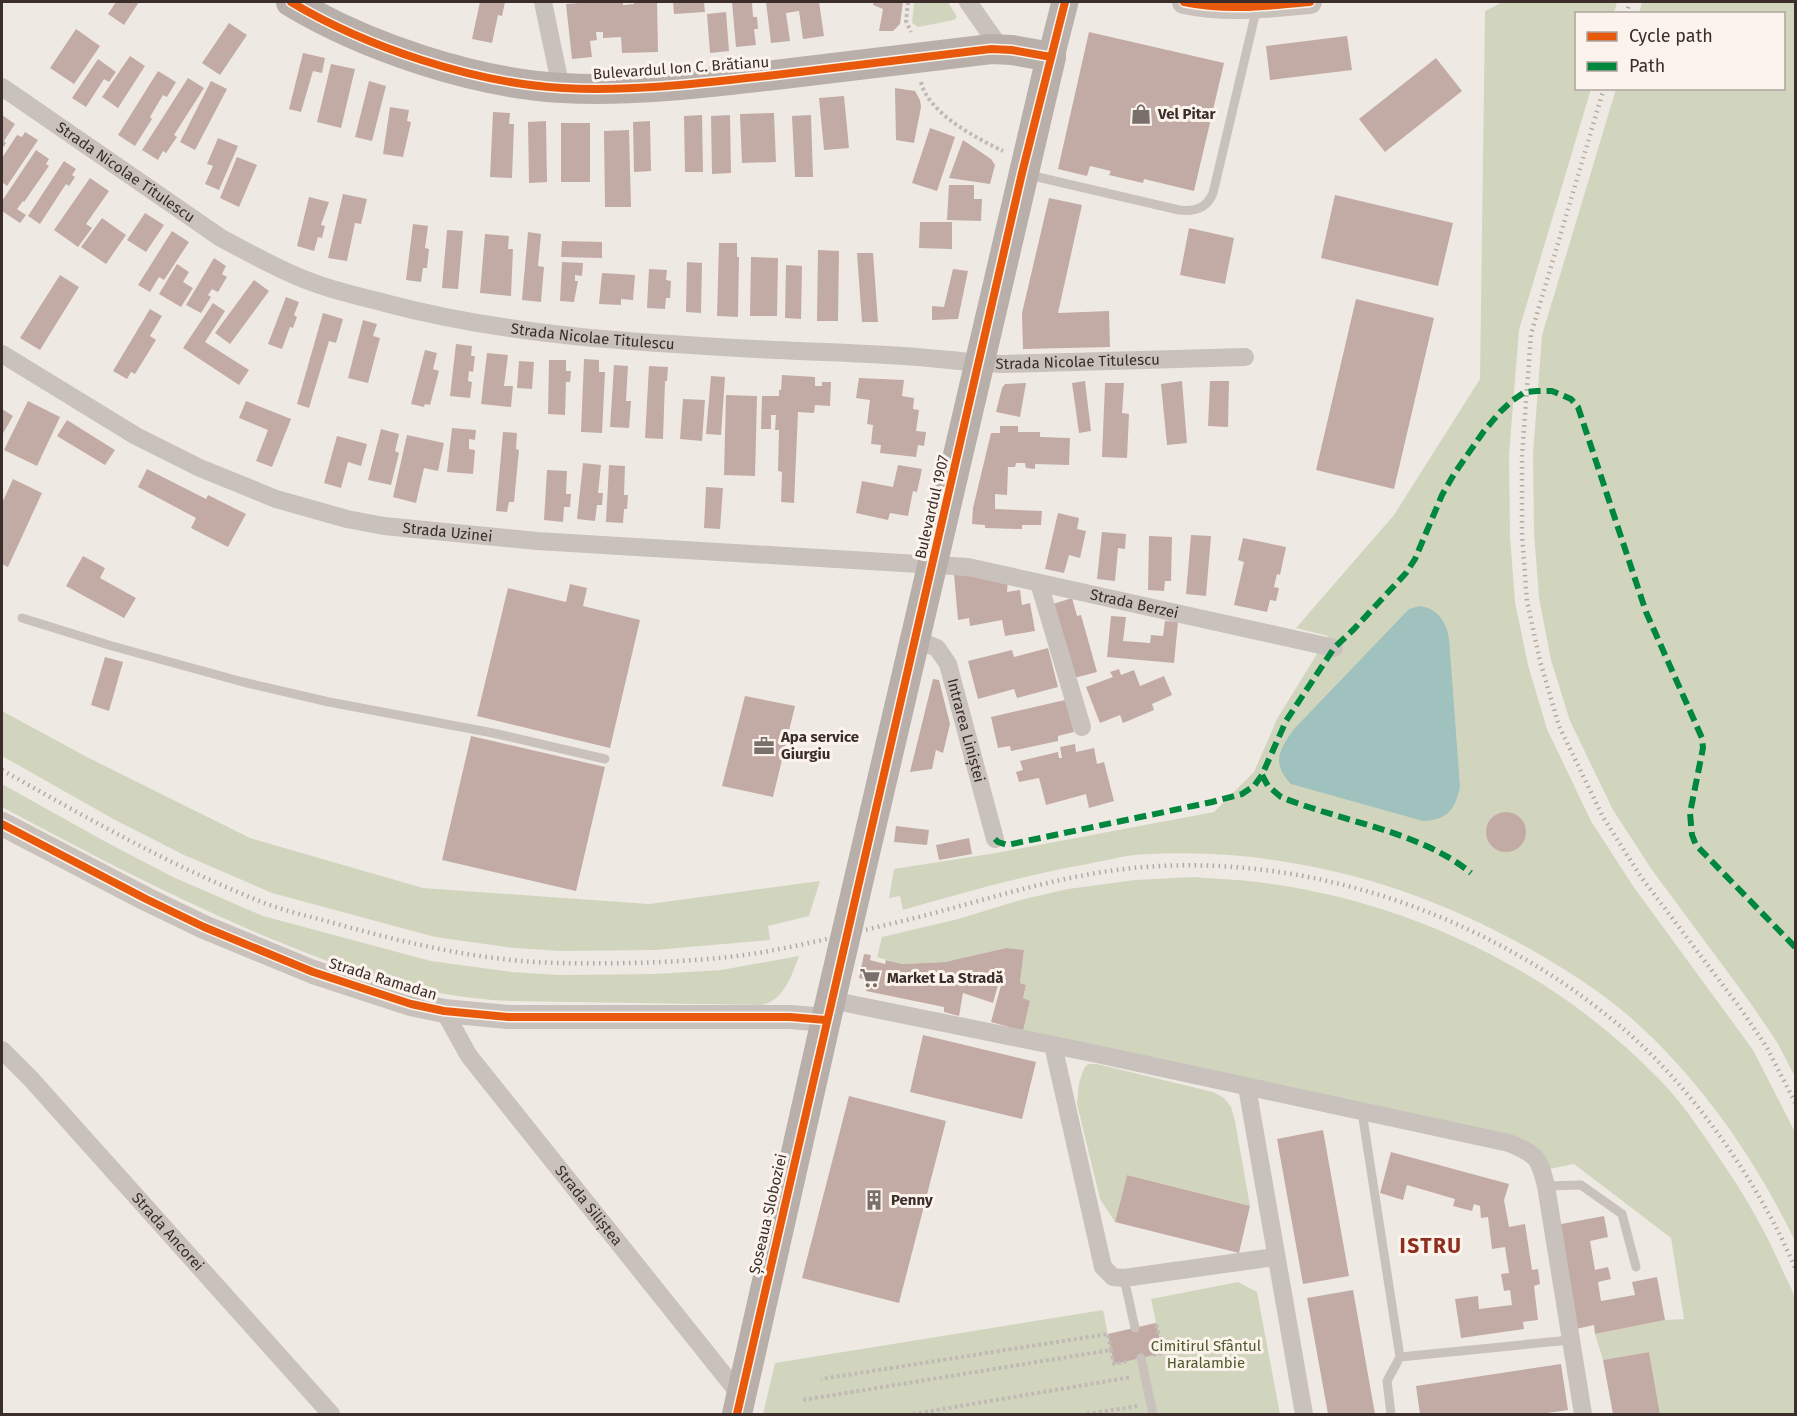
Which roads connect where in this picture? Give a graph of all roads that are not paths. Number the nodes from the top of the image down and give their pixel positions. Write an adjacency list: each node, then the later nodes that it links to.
1 (291, 2): 11 (main road, Bulevardul Ion C. Brătianu)
2 (543, 2): 11 (street)
3 (968, 2): 8 (street)
4 (1065, 2): 9 (main road, Bulevardul 1907)
5 (1184, 2): 7 (street)
6 (1310, 2): 7 (street)
7 (1257, 7): 12 (lane)
8 (1001, 49): 9 (main road, Bulevardul Ion C. Brătianu); 11 (main road, Bulevardul Ion C. Brătianu)
9 (1050, 57): 12 (main road, Bulevardul 1907)
10 (2, 87): 15 (street, Strada Nicolae Titulescu)
11 (561, 88)
12 (1022, 173): 15 (main road, Bulevardul 1907)
13 (2, 354): 16 (street, Strada Uzinei)
14 (1245, 357): 15 (street, Strada Nicolae Titulescu)
15 (979, 363): 16 (main road, Bulevardul 1907)
16 (932, 566): 17 (street, Strada Berzei); 19 (main road, Bulevardul 1907)
17 (1039, 583): 20 (street, Strada Berzei); 21 (street)
18 (22, 618): 22 (lane)
19 (915, 639): 24 (street, Intrarea Liniștei); 25 (main road, Bulevardul 1907)
20 (1334, 648)
21 (1082, 727)
22 (605, 759)
23 (2, 824): 26 (street, Strada Ramadan)
24 (995, 838)
25 (829, 1010): 26 (street, Strada Ramadan); 27 (street); 39 (main road, Șoseaua Sloboziei)
26 (444, 1011): 39 (street, Strada Siliștea)
27 (1053, 1045): 29 (street); 34 (street)
28 (2, 1050): 40 (street, Strada Ancorei)
29 (1246, 1087): 30 (street); 32 (street)
30 (1362, 1112): 31 (street); 37 (lane)
31 (1546, 1186): 33 (lane); 36 (street)
32 (1275, 1257): 34 (street); 42 (street)
33 (1636, 1267)
34 (1125, 1278): 35 (lane)
35 (1135, 1328)
36 (1570, 1340): 37 (lane); 44 (street)
37 (1400, 1357): 43 (lane)
38 (1141, 1358): 41 (lane)
39 (739, 1405)
40 (331, 1414)
41 (1153, 1414)
42 (1304, 1414)
43 (1391, 1414)
44 (1583, 1414)

